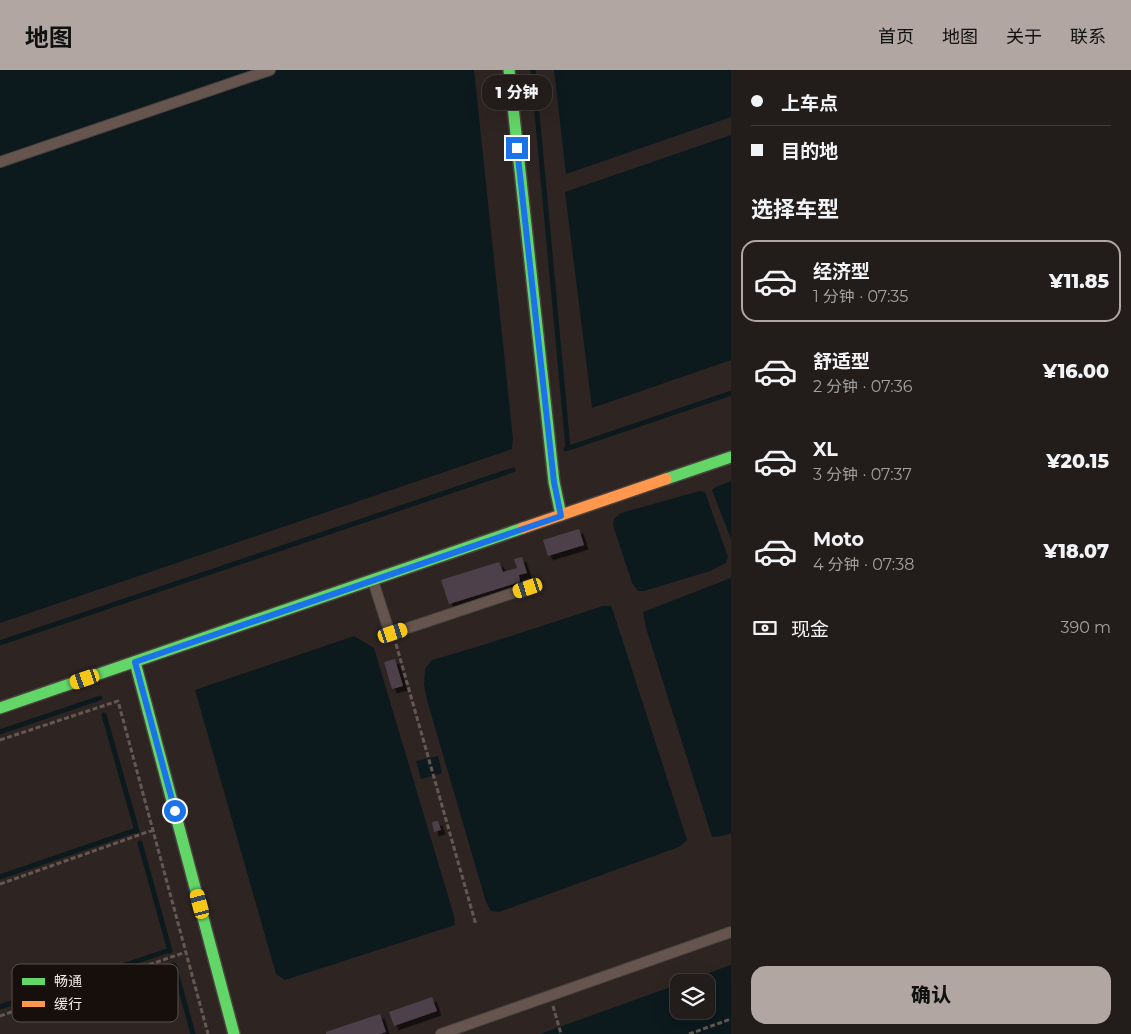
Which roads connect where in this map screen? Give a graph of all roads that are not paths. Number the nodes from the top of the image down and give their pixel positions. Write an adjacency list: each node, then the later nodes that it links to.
1 (270, 70): 3 (lane)
2 (509, 70): 5 (street)
3 (0, 162)
4 (731, 458): 5 (street)
5 (561, 516): 6 (street)
6 (372, 580): 7 (lane); 8 (street)
7 (528, 588)
8 (135, 662): 9 (street); 11 (street)
9 (0, 708)
10 (731, 932): 12 (lane)
11 (234, 1034)
12 (441, 1034)

